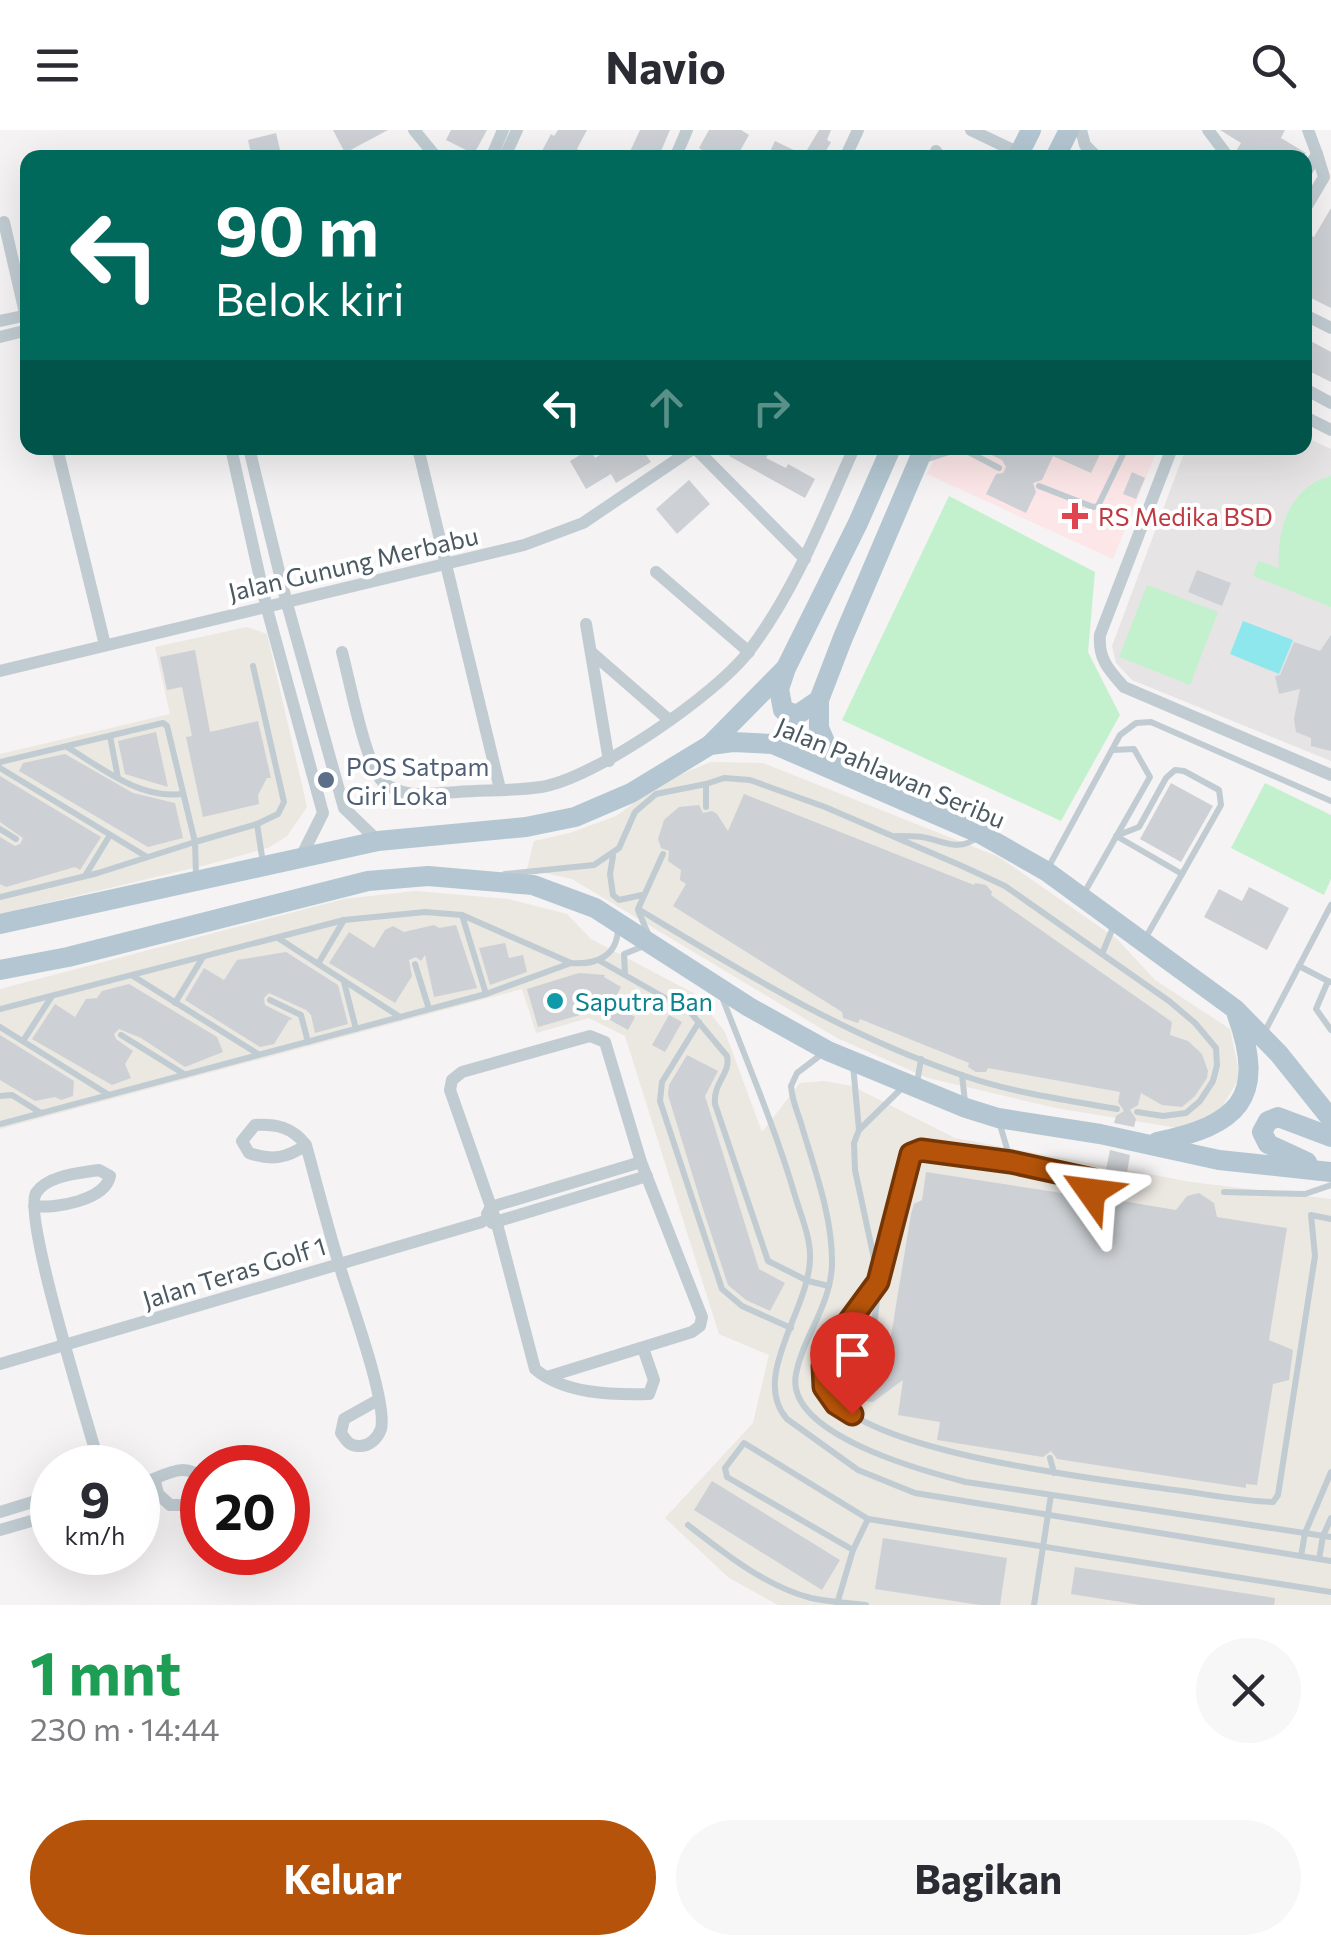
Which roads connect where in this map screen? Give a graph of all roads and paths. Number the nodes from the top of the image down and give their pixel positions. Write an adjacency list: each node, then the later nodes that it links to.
1 (414, 130): 4 (street)
2 (971, 130): 5 (street)
3 (1308, 130): 6 (street)
4 (430, 150)
5 (1009, 150)
6 (1316, 154): 7 (street); 8 (street)
7 (1312, 161)
8 (1312, 197)
9 (4, 222): 10 (street)
10 (20, 292)
11 (59, 455): 31 (street)
12 (233, 455): 29 (street)
13 (251, 455): 28 (street)
14 (420, 455): 26 (street)
15 (685, 455): 26 (street, Jalan Gunung Merbabu)
16 (702, 455): 25 (street)
17 (851, 455): 25 (street)
18 (888, 455): 36 (main road)
19 (921, 455): 38 (main road)
20 (974, 455): 23 (lane)
21 (1123, 455): 24 (lane)
22 (1169, 455): 47 (street)
23 (998, 468)
24 (1039, 486)
25 (805, 558): 34 (street)
26 (445, 567): 28 (street, Jalan Gunung Merbabu); 50 (street)
27 (656, 572): 34 (street)
28 (286, 600): 29 (street, Jalan Gunung Merbabu); 61 (street)
29 (266, 605): 31 (street, Jalan Gunung Merbabu); 66 (street)
30 (586, 624): 33 (street)
31 (104, 645): 37 (street, Jalan Gunung Merbabu)
32 (342, 652): 50 (street)
33 (590, 652): 39 (street); 44 (street)
34 (749, 652): 39 (street)
35 (252, 666): 54 (lane)
36 (786, 668): 38 (main road); 41 (main road)
37 (0, 670)
38 (819, 700): 46 (main road)
39 (668, 719): 44 (street)
40 (110, 736): 42 (lane); 48 (lane); 51 (lane)
41 (710, 745): 46 (main road, Jalan Pahlawan Seribu); 61 (main road, Jalan Pahlawan Seribu)
42 (66, 746): 45 (lane); 48 (lane)
43 (1112, 750): 52 (lane); 59 (lane); 68 (lane)
44 (609, 761): 50 (street)
45 (0, 765): 57 (lane)
46 (838, 772): 56 (main road, Jalan Pahlawan Seribu)
47 (1331, 775)
48 (118, 778): 51 (lane)
49 (706, 784): 53 (lane); 58 (lane); 63 (lane)
50 (500, 789)
51 (182, 794): 62 (lane)
52 (1331, 802)
53 (706, 807)
54 (257, 824): 62 (lane); 67 (lane)
55 (0, 829): 60 (lane)
56 (981, 834): 58 (lane); 68 (main road, Jalan Pahlawan Seribu)
57 (110, 835): 65 (lane); 70 (lane)
58 (890, 835): 86 (lane)
59 (1116, 836): 69 (lane); 69 (lane); 75 (lane)
60 (16, 839)
61 (378, 841): 66 (main road, Jalan Pahlawan Seribu)
62 (195, 842): 65 (lane); 72 (lane)
63 (613, 854): 71 (lane); 73 (lane)
64 (663, 854): 73 (lane)
65 (147, 857): 70 (lane)
66 (301, 857): 67 (main road, Jalan Pahlawan Seribu)
67 (264, 866): 72 (main road, Jalan Pahlawan Seribu)
68 (1046, 871): 75 (main road, Jalan Pahlawan Seribu)
69 (1182, 874): 84 (lane)
70 (85, 877): 74 (lane)
71 (490, 880): 81 (main road); 93 (main road)
72 (196, 882): 82 (main road, Jalan Pahlawan Seribu)
73 (642, 895): 77 (lane)
74 (1, 896)
75 (1082, 896): 80 (main road, Jalan Pahlawan Seribu)
76 (1331, 905): 92 (lane)
77 (638, 909): 85 (lane); 117 (lane)
78 (462, 914): 79 (lane); 89 (lane); 99 (lane)
79 (344, 920): 83 (lane); 90 (lane)
80 (1116, 920): 84 (main road, Jalan Pahlawan Seribu); 86 (lane)
81 (618, 922): 85 (main road); 88 (lane)
82 (0, 924)
83 (276, 938): 87 (lane); 90 (lane)
84 (1145, 940): 103 (main road, Jalan Pahlawan Seribu)
85 (652, 944): 94 (lane); 98 (main road)
86 (1102, 954): 126 (lane)
87 (203, 957): 95 (lane); 102 (lane)
88 (600, 960): 89 (lane); 94 (lane)
89 (571, 962): 99 (lane)
90 (318, 964): 96 (lane)
91 (416, 964): 105 (lane)
92 (1300, 966): 97 (lane); 112 (lane)
93 (0, 970)
94 (626, 974): 107 (lane)
95 (132, 975): 100 (lane); 102 (lane)
96 (344, 981): 106 (lane); 109 (lane)
97 (1329, 982): 110 (lane)
98 (718, 987): 115 (main road); 149 (lane)
99 (486, 994): 105 (lane)
100 (52, 996): 104 (lane); 113 (lane)
101 (270, 1000): 114 (lane)
102 (175, 1004): 116 (lane)
103 (1235, 1008): 112 (main road, Jalan Pahlawan Seribu); 133 (main road)
104 (0, 1009)
105 (429, 1009): 106 (lane)
106 (400, 1017): 109 (lane)
107 (699, 1022): 149 (lane); 152 (lane)
108 (0, 1027): 113 (lane)
109 (356, 1029): 114 (lane)
110 (1331, 1030)
111 (121, 1035): 119 (lane)
112 (1262, 1036): 128 (main road, Jalan Pahlawan Seribu)
113 (23, 1041): 122 (lane)
114 (308, 1042): 116 (lane)
115 (828, 1051): 118 (main road); 151 (lane)
116 (258, 1055): 119 (lane)
117 (922, 1059): 120 (lane); 121 (lane)
118 (853, 1062): 121 (main road); 131 (lane)
119 (185, 1074): 122 (lane)
120 (962, 1076): 124 (lane); 125 (lane)
121 (910, 1087): 124 (main road); 131 (lane)
122 (110, 1094): 127 (lane)
123 (0, 1096): 127 (lane)
124 (966, 1108): 129 (main road)
125 (1116, 1109)
126 (1137, 1112)
127 (41, 1113): 130 (lane)
128 (1329, 1114)
129 (998, 1118): 133 (main road); 136 (lane)
130 (0, 1124)
131 (858, 1130): 150 (lane)
132 (1331, 1136): 138 (main road)
133 (1147, 1144): 138 (main road)
134 (306, 1145): 148 (street)
135 (642, 1162): 137 (street); 144 (street); 144 (street)
136 (1011, 1162): 139 (lane); 150 (lane)
137 (647, 1176): 147 (street, Jalan Teras Golf 1); 155 (street)
138 (1330, 1176): 142 (lane)
139 (1093, 1180): 140 (lane); 141 (lane)
140 (1104, 1182)
141 (1091, 1192)
142 (1224, 1192)
143 (34, 1206): 143 (street); 154 (street)
144 (491, 1207): 146 (street); 147 (street)
145 (1331, 1218): 162 (lane)
146 (482, 1222): 147 (street, Jalan Teras Golf 1); 148 (street, Jalan Teras Golf 1)
147 (497, 1224): 157 (street)
148 (339, 1264): 154 (street, Jalan Teras Golf 1); 158 (street)
149 (808, 1281): 151 (lane); 152 (lane)
150 (878, 1282): 153 (lane); 162 (lane)
151 (829, 1286): 163 (lane)
152 (792, 1328): 166 (lane)
153 (873, 1336)
154 (66, 1345): 156 (street, Jalan Teras Golf 1); 159 (street)
155 (643, 1348): 157 (street); 157 (street)
156 (0, 1364)
157 (547, 1377)
158 (378, 1400)
159 (94, 1445)
160 (1050, 1458): 162 (lane)
161 (1331, 1472): 172 (lane)
162 (1054, 1473)
163 (1051, 1495): 166 (lane); 172 (lane)
164 (30, 1503): 165 (street)
165 (0, 1512)
166 (1047, 1517): 174 (lane); 176 (lane)
167 (1331, 1518): 173 (lane)
168 (868, 1519): 174 (lane); 175 (lane); 175 (lane)
169 (30, 1521): 171 (street)
170 (688, 1525): 180 (lane)
171 (0, 1530)
172 (1305, 1533): 173 (lane); 176 (lane)
173 (1327, 1537): 177 (lane)
174 (1042, 1546): 179 (lane); 182 (lane)
175 (853, 1550): 180 (lane)
176 (1301, 1556): 177 (lane)
177 (1319, 1559): 178 (lane)
178 (1331, 1561)
179 (1331, 1592)
180 (837, 1604): 181 (lane)
181 (866, 1605)
182 (1034, 1605)

